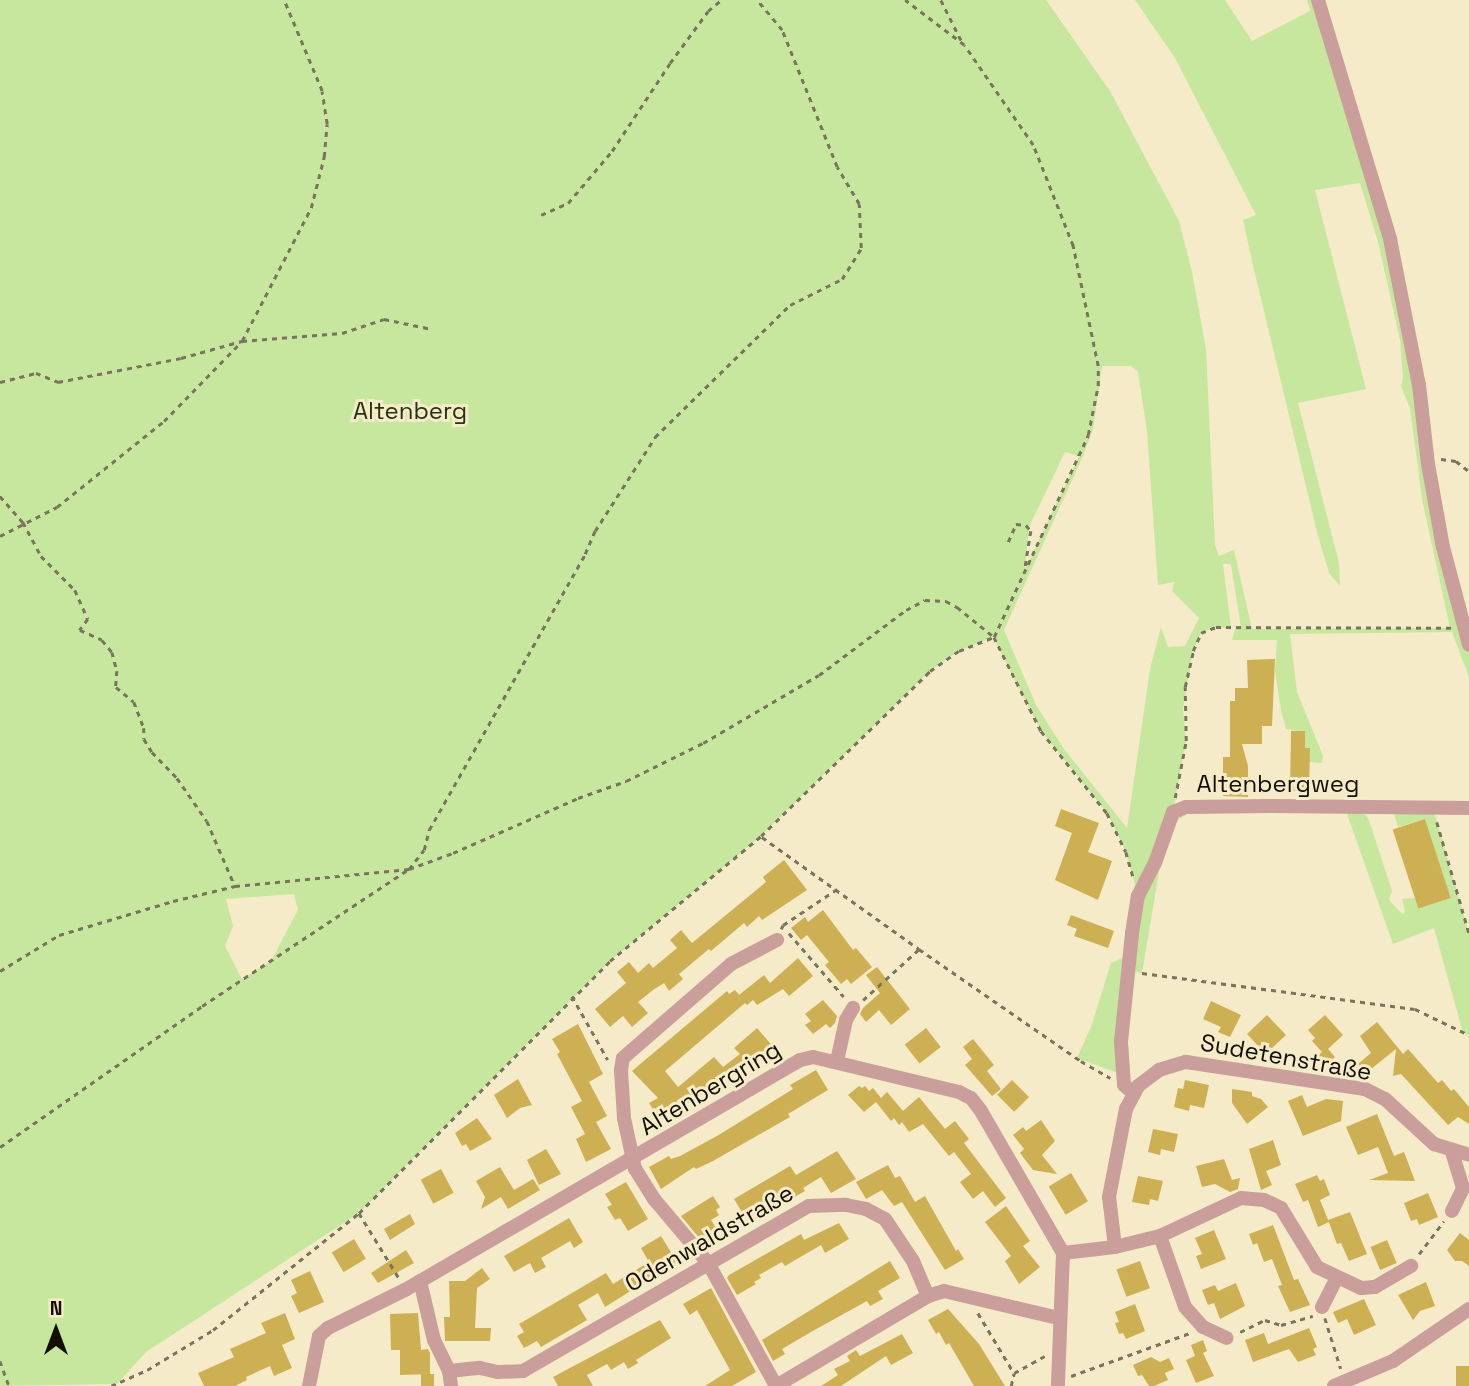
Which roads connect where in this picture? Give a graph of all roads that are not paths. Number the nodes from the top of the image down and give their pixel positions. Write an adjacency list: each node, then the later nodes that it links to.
1 (1318, 0): 2 (street)
2 (1469, 645)
3 (1469, 808): 7 (street, Altenbergweg)
4 (778, 940): 10 (street)
5 (853, 1009): 6 (street)
6 (837, 1061): 10 (street, Altenbergring); 14 (street, Altenbergring)
7 (1134, 1094): 8 (street, Sudetenstraße); 13 (street, Sudetenstraße)
8 (1452, 1151): 9 (street, Sudetenstraße); 11 (street)
9 (1469, 1155)
10 (632, 1160): 15 (street); 18 (street, Altenbergring)
11 (1452, 1211)
12 (1160, 1236): 13 (street); 17 (street); 23 (street)
13 (1115, 1247): 14 (street)
14 (1063, 1253): 22 (street)
15 (708, 1263): 19 (street, Odenwaldstraße); 24 (street, Odenwaldstraße); 30 (street)
16 (1411, 1266): 17 (street)
17 (1337, 1278): 20 (street)
18 (420, 1281): 24 (street); 28 (street, Altenbergring)
19 (928, 1296): 22 (street); 30 (street)
20 (1322, 1307)
21 (1469, 1309): 25 (street)
22 (1058, 1318): 26 (street)
23 (1227, 1338)
24 (449, 1371): 29 (street)
25 (1367, 1381): 27 (street)
26 (1058, 1383)
27 (1340, 1384)
28 (307, 1386)
29 (451, 1386)
30 (776, 1386)

